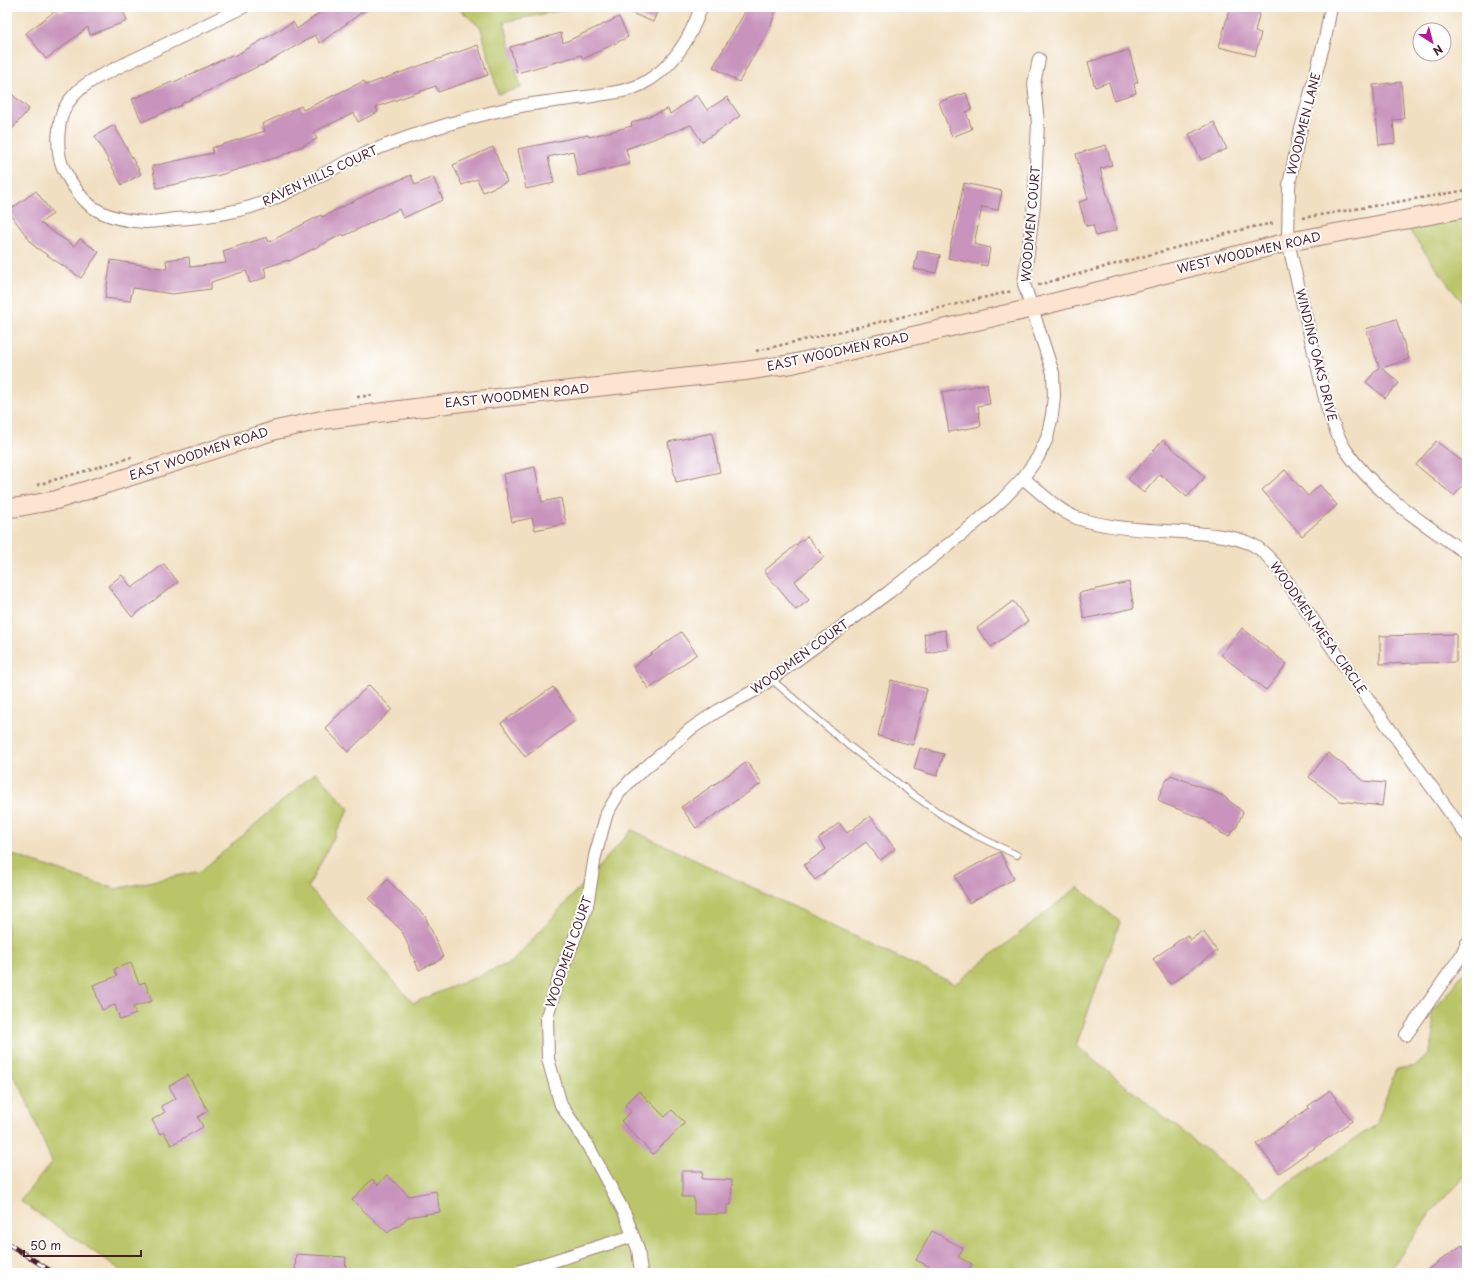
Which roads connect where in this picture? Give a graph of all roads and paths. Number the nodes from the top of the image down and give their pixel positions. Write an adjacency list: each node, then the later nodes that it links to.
1 (244, 7): 4 (street, RAVEN HILLS COURT)
2 (701, 7): 4 (street, RAVEN HILLS COURT)
3 (1330, 7): 8 (street, WOODMEN LANE)
4 (228, 11)
5 (1039, 59): 10 (street, WOODMEN COURT)
6 (1467, 190): 8 (path)
7 (1467, 208): 9 (main road, WEST WOODMEN ROAD)
8 (1288, 220): 9 (street, WOODMEN LANE); 10 (path)
9 (1288, 242): 11 (main road, WEST WOODMEN ROAD); 19 (street, WINDING OAKS DRIVE)
10 (1026, 288): 11 (street, WOODMEN COURT); 12 (path)
11 (1033, 308): 16 (street, WOODMEN COURT); 18 (main road, EAST WOODMEN ROAD)
12 (749, 353)
13 (379, 394): 14 (path)
14 (357, 397)
15 (137, 455): 17 (path)
16 (1023, 478): 20 (street, WOODMEN COURT); 21 (street, WOODMEN MESA CIRCLE)
17 (35, 486)
18 (7, 508)
19 (1467, 554)
20 (771, 679): 22 (lane); 25 (street, WOODMEN COURT)
21 (1467, 836)
22 (1017, 855)
23 (1467, 943): 24 (street)
24 (1406, 1035)
25 (633, 1236): 26 (street); 27 (street, WOODMEN COURT)
26 (515, 1272)
27 (641, 1273)

